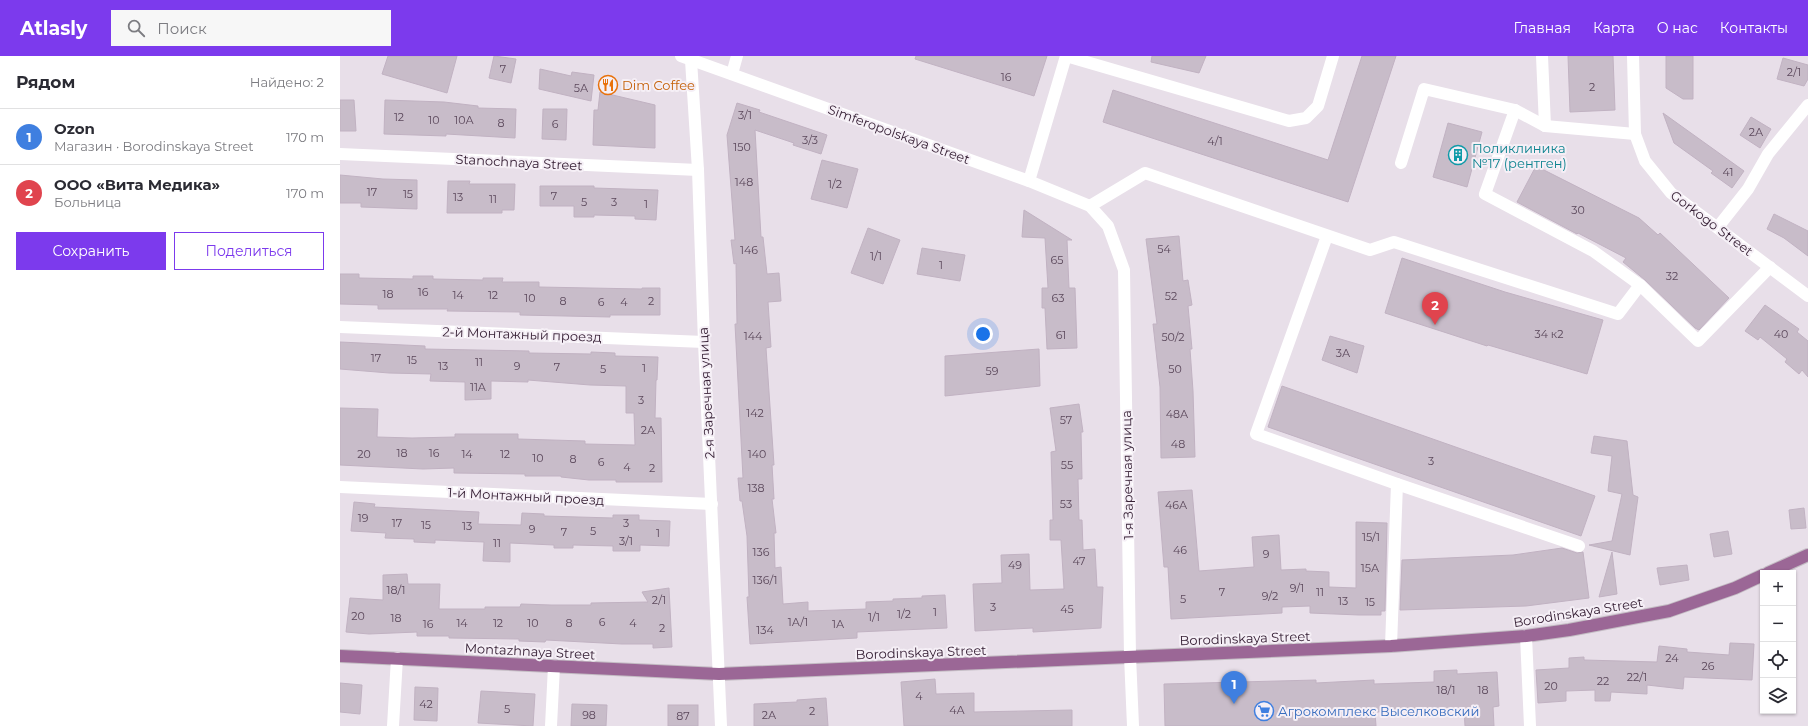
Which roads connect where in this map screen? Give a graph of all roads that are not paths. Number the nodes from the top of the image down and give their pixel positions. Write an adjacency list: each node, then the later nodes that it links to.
1 (737, 56): 7 (street)
2 (1066, 56): 3 (street); 15 (street)
3 (1333, 56)
4 (1542, 56): 10 (street)
5 (1633, 56): 11 (street, Gorkogo Street)
6 (686, 58): 7 (street, Simferopolskaya Street); 14 (street, 2-я Заречная улица)
7 (732, 74): 15 (street, Simferopolskaya Street)
8 (1808, 105): 18 (street)
9 (1515, 110): 10 (street); 13 (street); 21 (street)
10 (1545, 126): 11 (street)
11 (1635, 134): 18 (street, Gorkogo Street)
12 (340, 154): 14 (street, Stanochnaya Street)
13 (1401, 163)
14 (698, 170): 24 (street, 2-я Заречная улица)
15 (1029, 181): 16 (street, Simferopolskaya Street)
16 (1090, 206): 17 (street, Simferopolskaya Street); 19 (street)
17 (1108, 226): 35 (street, 1-я Заречная улица)
18 (1718, 227): 20 (street, Gorkogo Street)
19 (1327, 236): 21 (street); 25 (street)
20 (1770, 267): 21 (street); 22 (street, Gorkogo Street)
21 (1640, 286)
22 (1808, 296)
23 (340, 327): 24 (street, 2-й Монтажный проезд)
24 (704, 342): 27 (street, 2-я Заречная улица)
25 (1397, 484): 28 (street); 33 (street)
26 (340, 487): 27 (street, 1-й Монтажный проезд)
27 (712, 504): 38 (street, 2-я Заречная улица)
28 (1579, 546)
29 (1808, 555): 30 (main road)
30 (1775, 570)
31 (1760, 576): 32 (main road, Borodinskaya Street)
32 (1526, 636): 33 (main road, Borodinskaya Street); 43 (street)
33 (1391, 646): 35 (main road, Borodinskaya Street)
34 (340, 656): 36 (main road, Montazhnaya Street)
35 (1130, 656): 38 (main road, Borodinskaya Street); 42 (street, 1-я Заречная улица)
36 (396, 658): 37 (main road, Montazhnaya Street); 39 (street)
37 (554, 666): 38 (main road, Montazhnaya Street); 40 (street)
38 (719, 674): 41 (street, 2-я Заречная улица)
39 (393, 726)
40 (551, 726)
41 (720, 726)
42 (1133, 726)
43 (1530, 726)

